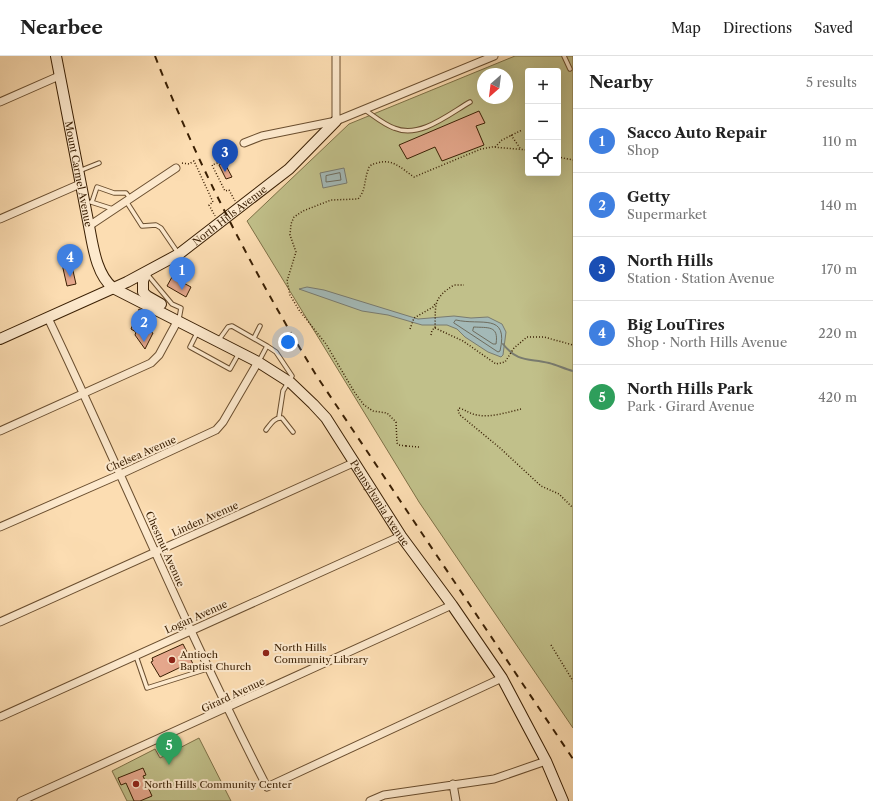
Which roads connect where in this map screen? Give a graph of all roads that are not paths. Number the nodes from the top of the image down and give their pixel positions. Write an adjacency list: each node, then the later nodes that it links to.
1 (56, 56): 6 (main road, Mount Carmel Avenue)
2 (336, 56): 10 (street)
3 (494, 56): 9 (street)
4 (564, 56): 5 (lane)
5 (570, 69)
6 (59, 76): 7 (street); 14 (main road, Mount Carmel Avenue)
7 (0, 102)
8 (470, 102): 9 (lane)
9 (364, 109): 10 (street)
10 (336, 121): 11 (street); 21 (main road, North Hills Avenue)
11 (244, 143)
12 (99, 163): 14 (lane)
13 (179, 165): 17 (street)
14 (78, 171): 15 (main road, Mount Carmel Avenue)
15 (80, 184): 16 (main road, Mount Carmel Avenue); 19 (street)
16 (88, 200): 17 (lane); 18 (lane); 20 (main road, Mount Carmel Avenue)
17 (128, 200): 18 (street); 21 (lane)
18 (113, 209): 20 (street)
19 (0, 219)
20 (89, 226): 23 (main road, Mount Carmel Avenue)
21 (179, 254): 22 (main road, North Hills Avenue)
22 (146, 273): 23 (main road, North Hills Avenue); 24 (lane); 25 (main road)
23 (113, 288): 26 (main road, North Hills Avenue); 27 (main road, Pennsylvania Avenue)
24 (162, 292): 25 (lane); 27 (lane)
25 (157, 302): 27 (main road)
26 (48, 318): 31 (main road, North Hills Avenue); 37 (street, Chestnut Avenue)
27 (178, 320): 29 (main road, Pennsylvania Avenue); 37 (street)
28 (260, 326): 30 (lane)
29 (198, 330): 32 (main road, Pennsylvania Avenue); 34 (lane)
30 (254, 338): 32 (lane); 33 (lane)
31 (0, 339)
32 (218, 341): 34 (main road, Pennsylvania Avenue)
33 (267, 346): 35 (lane); 36 (lane)
34 (239, 352): 35 (main road, Pennsylvania Avenue)
35 (258, 362): 36 (main road, Pennsylvania Avenue); 43 (street, Chelsea Avenue)
36 (289, 382): 38 (lane); 42 (main road, Pennsylvania Avenue)
37 (83, 394): 40 (street); 43 (street, Chestnut Avenue)
38 (279, 417): 39 (lane); 41 (lane)
39 (266, 430)
40 (0, 432)
41 (293, 432)
42 (353, 463): 45 (main road, Pennsylvania Avenue); 46 (street, Linden Avenue)
43 (121, 474): 44 (street, Chelsea Avenue); 46 (street, Chestnut Avenue)
44 (0, 527)
45 (401, 536): 47 (main road, Pennsylvania Avenue); 49 (street, Logan Avenue)
46 (156, 552): 48 (street, Linden Avenue); 49 (street, Chestnut Avenue)
47 (452, 605): 52 (main road, Pennsylvania Avenue); 53 (street, Girard Avenue)
48 (0, 622)
49 (191, 631): 50 (street, Logan Avenue); 51 (street, Chestnut Avenue)
50 (136, 656): 51 (lane); 54 (street, Logan Avenue)
51 (207, 669): 53 (street, Chestnut Avenue)
52 (502, 678): 53 (street, Chestnut Avenue); 55 (main road, Pennsylvania Avenue)
53 (227, 709): 57 (street, Girard Avenue)
54 (0, 717)
55 (546, 761): 56 (street); 60 (main road, Pennsylvania Avenue)
56 (452, 784): 58 (street); 59 (street)
57 (22, 801)
58 (370, 801)
59 (456, 801)
60 (563, 801)

